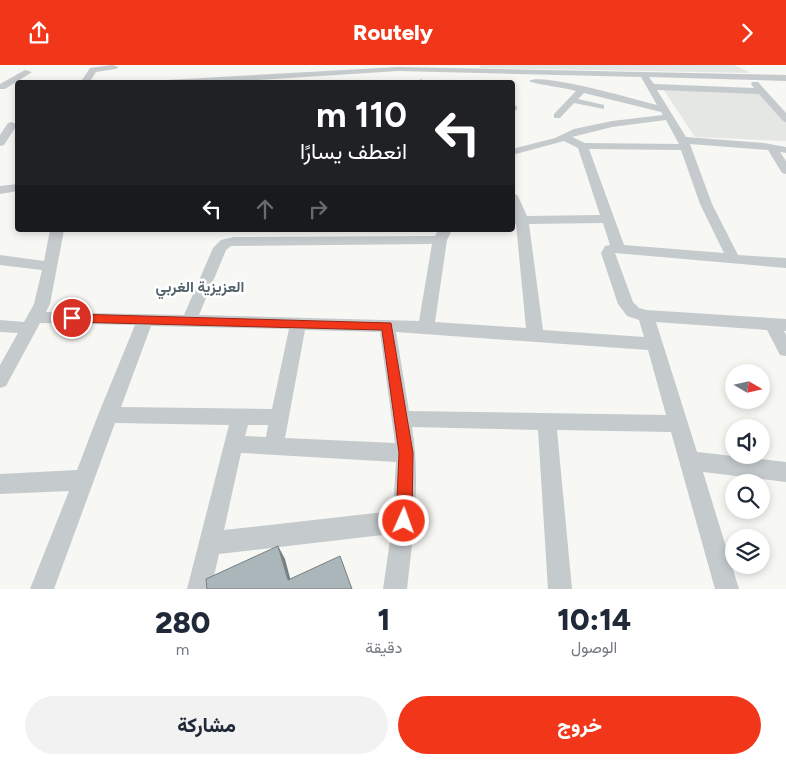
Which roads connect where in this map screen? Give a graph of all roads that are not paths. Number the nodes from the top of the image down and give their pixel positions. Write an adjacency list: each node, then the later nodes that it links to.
1 (398, 67): 2 (street); 5 (street)
2 (475, 67): 8 (street); 14 (street)
3 (114, 69): 11 (street)
4 (323, 70): 5 (street); 12 (street)
5 (348, 71): 13 (street)
6 (28, 72): 15 (street)
7 (749, 73): 8 (street); 9 (street); 19 (street)
8 (643, 74): 16 (street)
9 (786, 78)
10 (502, 79): 18 (street)
11 (86, 80)
12 (190, 80)
13 (351, 80)
14 (474, 80)
15 (1, 87): 17 (street)
16 (651, 87): 19 (street); 24 (street)
17 (15, 88)
18 (581, 90): 20 (street); 24 (street)
19 (762, 91): 21 (street)
20 (571, 100): 23 (street); 25 (street)
21 (770, 100): 22 (street); 26 (street)
22 (786, 100)
23 (601, 107)
24 (667, 114): 29 (street); 31 (street)
25 (556, 116)
26 (786, 119)
27 (0, 125): 28 (street)
28 (15, 125): 30 (street)
29 (565, 138): 32 (street); 35 (street)
30 (0, 143)
31 (684, 143): 32 (street); 33 (street); 44 (street)
32 (583, 146): 39 (street)
33 (772, 147): 34 (street); 36 (street)
34 (786, 150)
35 (515, 151)
36 (786, 171)
37 (15, 188): 38 (street)
38 (0, 190)
39 (608, 219): 40 (street); 43 (street)
40 (517, 220): 57 (street)
41 (57, 232): 47 (street)
42 (443, 235): 50 (street); 56 (street)
43 (618, 249): 44 (street); 48 (street)
44 (733, 258): 46 (street)
45 (0, 260): 47 (street)
46 (786, 263)
47 (50, 267): 51 (street)
48 (646, 316): 53 (street); 58 (street)
49 (144, 320): 50 (street); 51 (street); 61 (street)
50 (189, 321): 52 (street)
51 (32, 323): 54 (street); 60 (street)
52 (298, 324): 55 (street); 63 (street)
53 (779, 325): 59 (street)
54 (0, 326)
55 (387, 326): 56 (street); 64 (street)
56 (426, 327): 57 (street)
57 (535, 335): 58 (street)
58 (655, 344): 66 (street)
59 (786, 349)
60 (0, 381)
61 (107, 415): 62 (street); 72 (street)
62 (240, 417): 63 (street); 67 (street)
63 (280, 417): 68 (street)
64 (402, 419): 65 (street); 69 (street)
65 (547, 421): 66 (street); 79 (street)
66 (679, 424): 70 (street)
67 (234, 444): 68 (street); 75 (street)
68 (274, 446): 69 (street)
69 (406, 453): 74 (street)
70 (689, 461): 71 (street); 80 (street)
71 (786, 472)
72 (83, 480): 73 (street); 76 (street)
73 (0, 484)
74 (404, 521): 75 (street); 78 (street)
75 (211, 543): 77 (street)
76 (42, 589)
77 (199, 589)
78 (395, 589)
79 (560, 589)
80 (727, 589)

